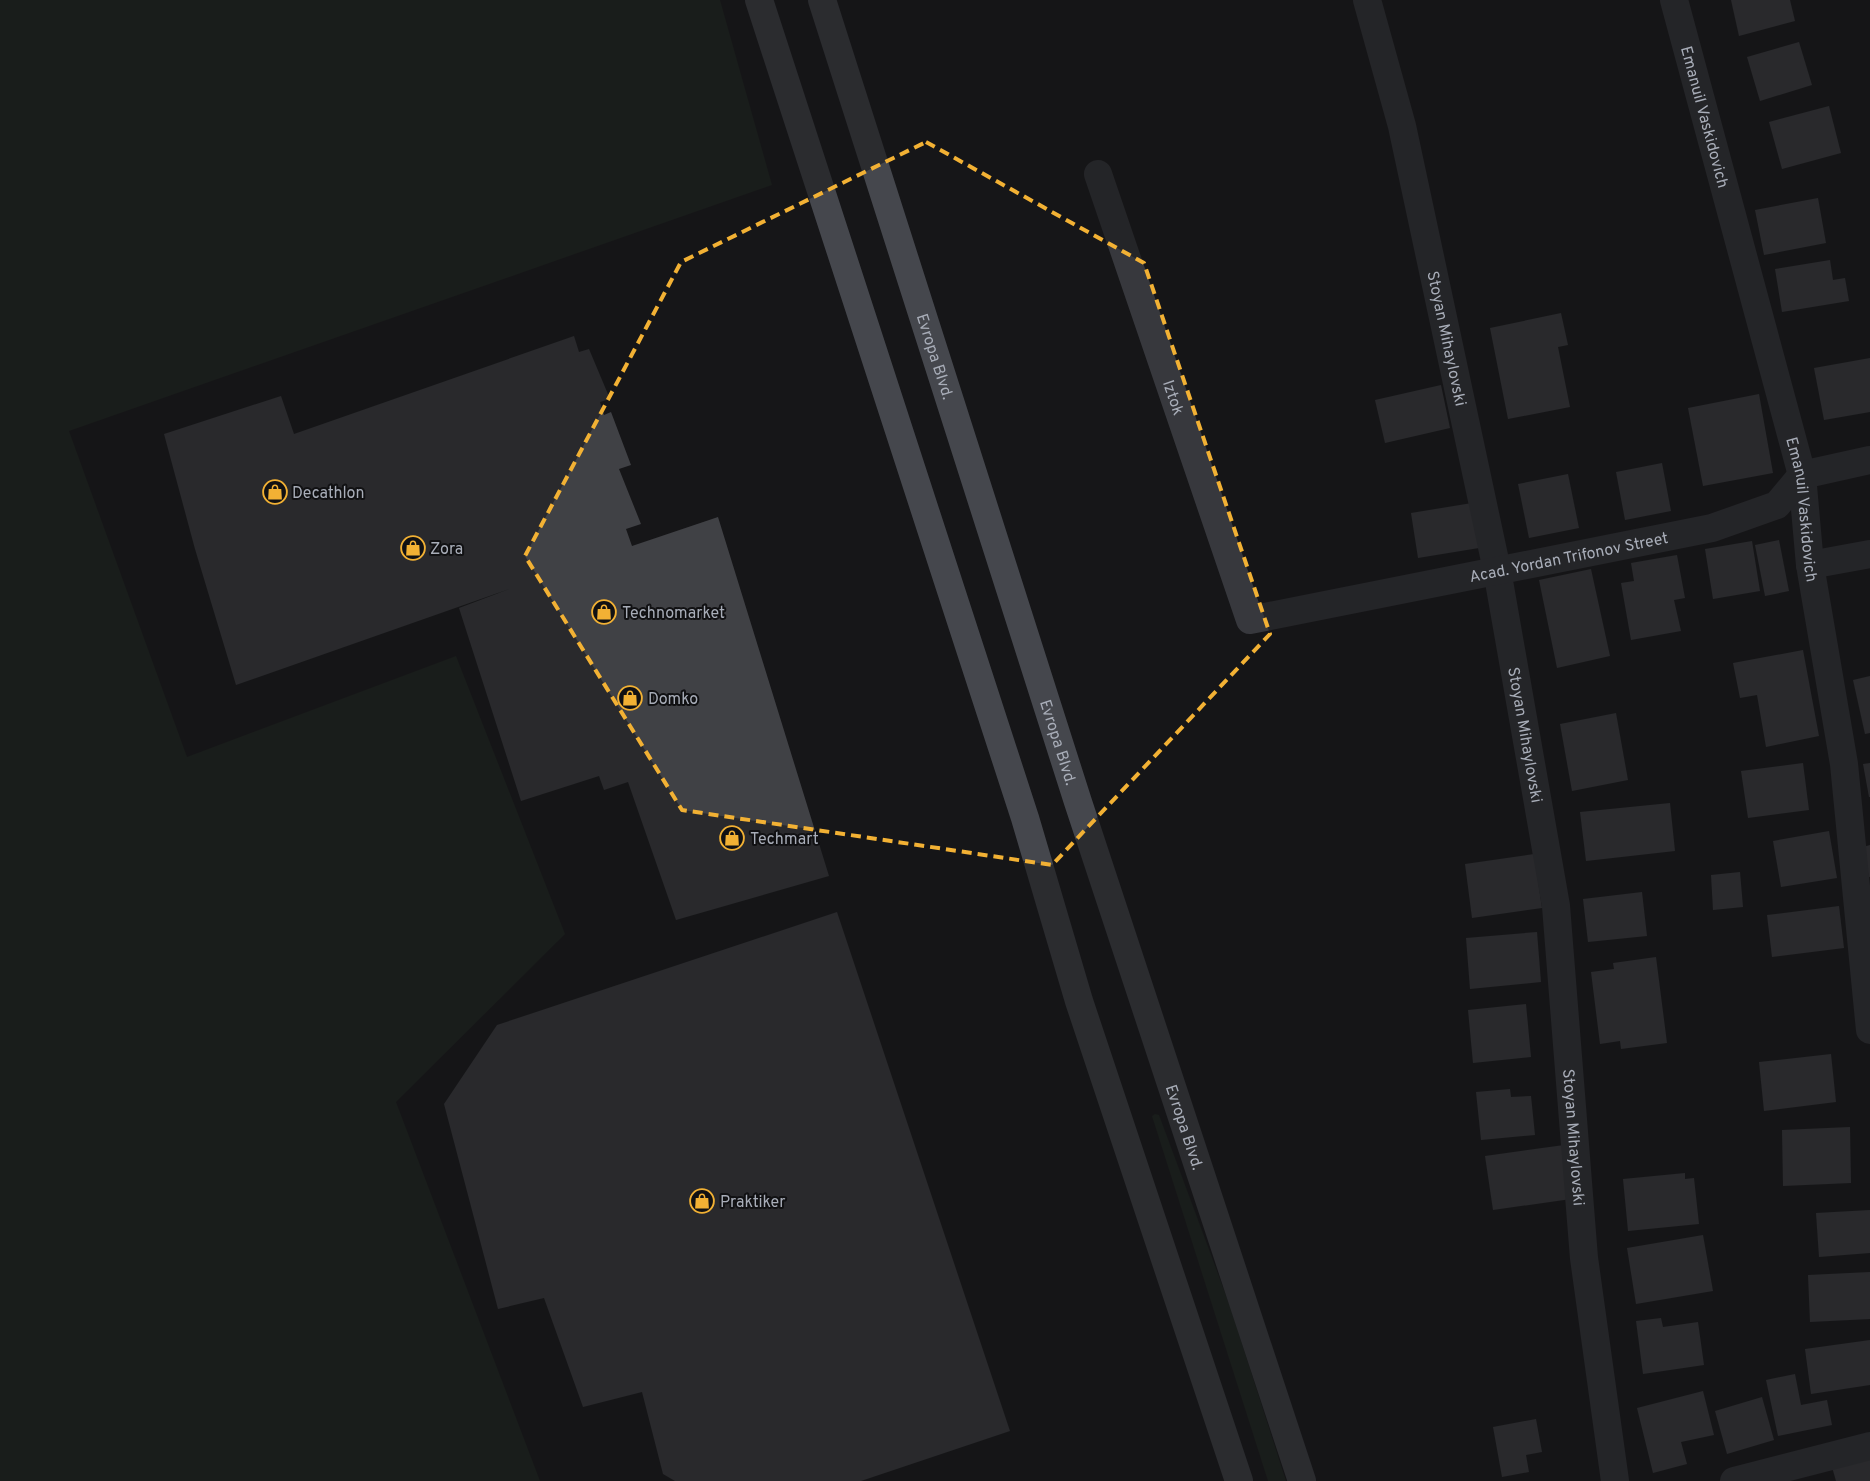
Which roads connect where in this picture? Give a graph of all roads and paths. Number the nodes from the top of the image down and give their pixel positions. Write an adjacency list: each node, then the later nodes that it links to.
1 (759, 0): 14 (street)
2 (822, 0): 15 (street, Evropa Blvd.)
3 (1367, 0): 10 (street, Stoyan Mihaylovski)
4 (1674, 0): 7 (street, Emanuil Vaskidovich)
5 (1098, 174): 11 (street, Iztok)
6 (1870, 460): 7 (street)
7 (1802, 475): 9 (street, Emanuil Vaskidovich); 10 (street, Acad. Yordan Trifonov Street)
8 (1870, 554): 9 (street)
9 (1810, 565): 12 (street, Emanuil Vaskidovich)
10 (1497, 570): 11 (street, Acad. Yordan Trifonov Street); 16 (street, Stoyan Mihaylovski)
11 (1250, 620)
12 (1870, 1030)
13 (1870, 1446): 17 (street)
14 (1239, 1481)
15 (1302, 1481)
16 (1615, 1481)
17 (1734, 1481)

